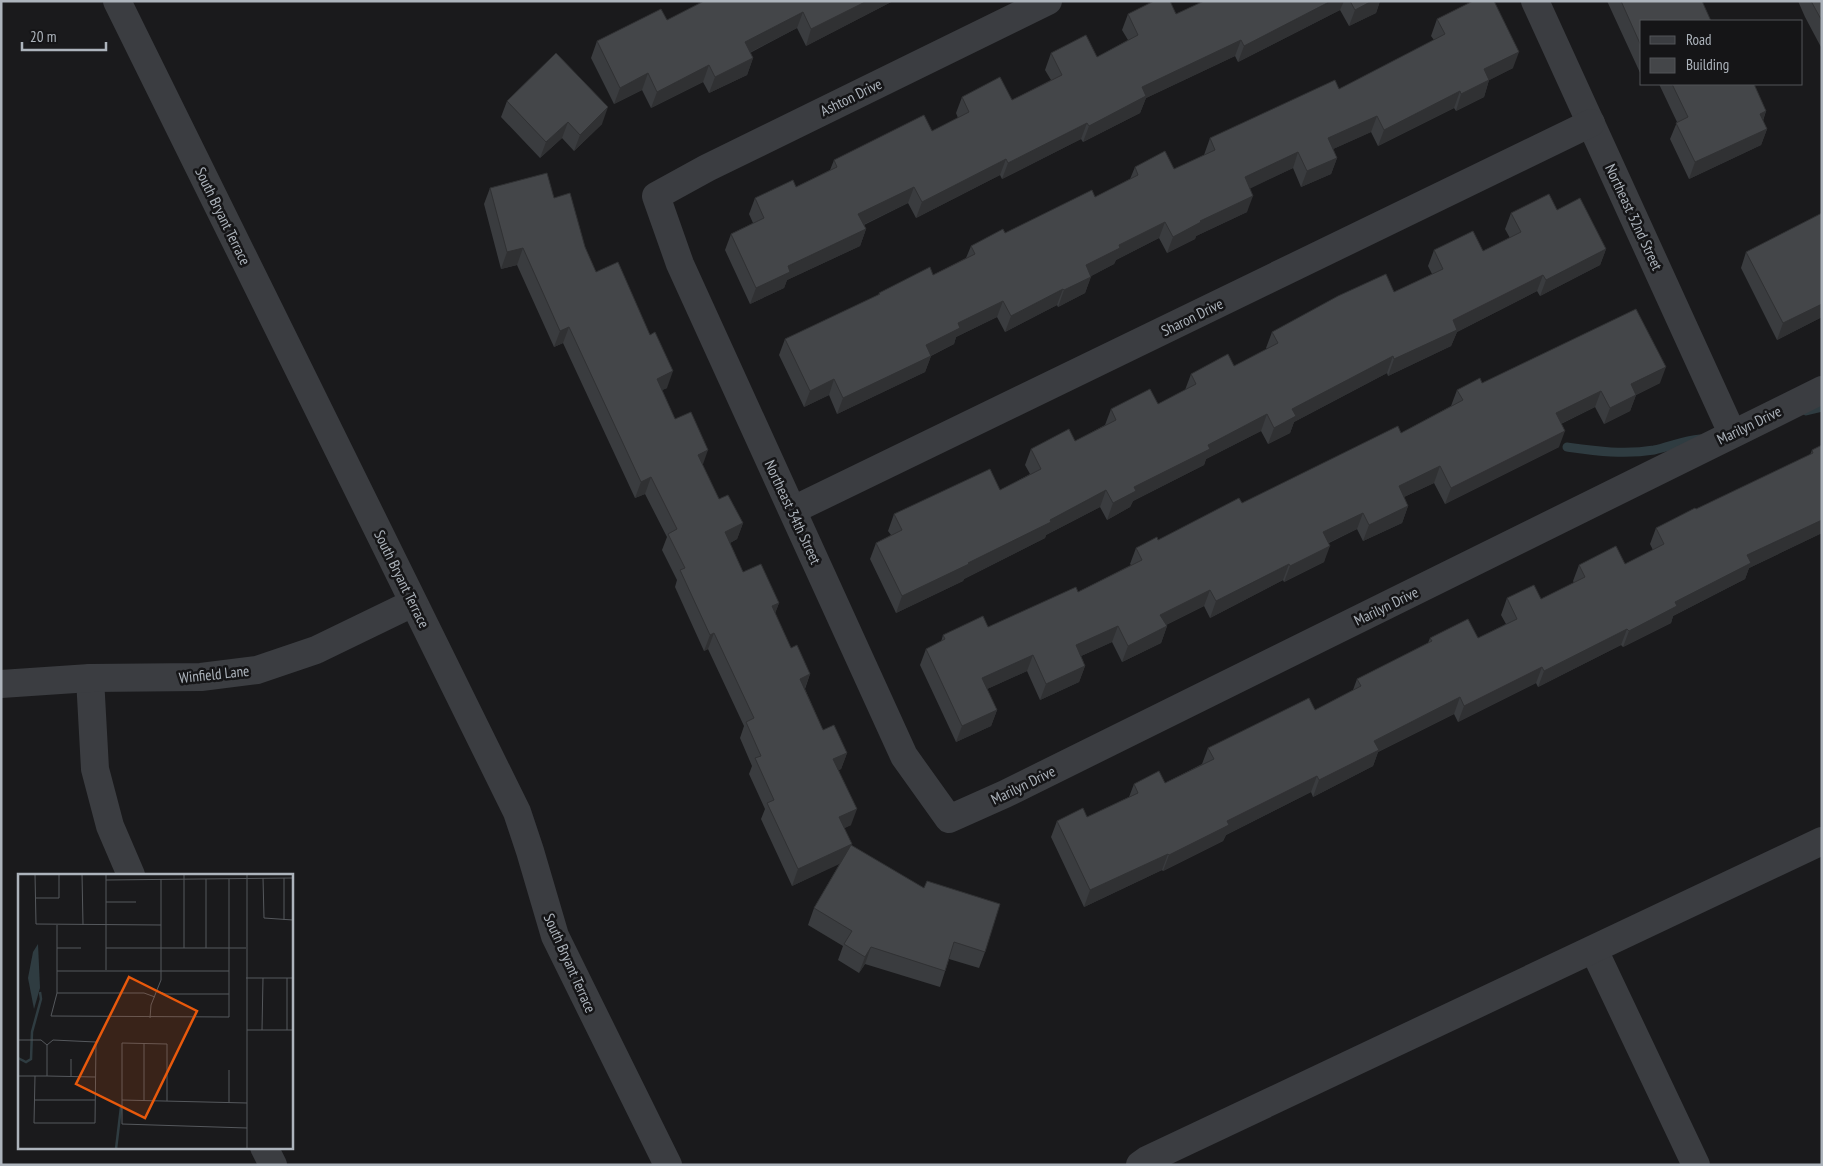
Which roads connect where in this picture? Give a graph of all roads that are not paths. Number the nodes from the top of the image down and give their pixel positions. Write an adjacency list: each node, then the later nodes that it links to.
1 (118, 1): 9 (street, South Bryant Terrace)
2 (1048, 1): 5 (street, Ashton Drive)
3 (1535, 1): 4 (street, Northeast 32nd Street)
4 (1591, 123): 7 (street, Northeast 32nd Street); 8 (street, Sharon Drive)
5 (656, 196): 8 (street, Northeast 34th Street)
6 (1822, 390): 7 (street, Marilyn Drive)
7 (1732, 433): 12 (street, Marilyn Drive)
8 (793, 510): 12 (street, Northeast 34th Street)
9 (413, 603): 10 (street, Winfield Lane); 18 (street, South Bryant Terrace)
10 (90, 678): 11 (street, Winfield Lane); 14 (street)
11 (1, 684)
12 (949, 819)
13 (1822, 841): 15 (street)
14 (132, 874)
15 (1594, 950): 19 (street); 20 (street)
16 (264, 1148): 17 (street)
17 (273, 1165)
18 (668, 1165)
19 (1140, 1165)
20 (1696, 1165)

